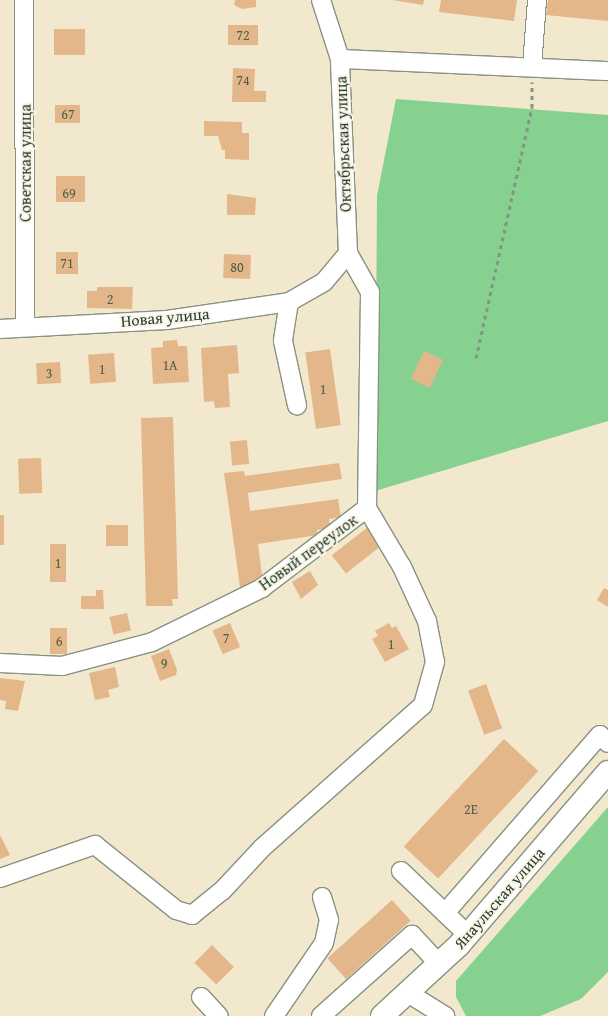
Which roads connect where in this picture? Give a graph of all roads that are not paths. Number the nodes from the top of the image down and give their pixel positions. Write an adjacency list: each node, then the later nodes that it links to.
1 (24, 0): 9 (street, Советская улица)
2 (321, 0): 4 (street, Октябрьская улица)
3 (537, 0): 5 (street)
4 (340, 59): 5 (street); 7 (street, Октябрьская улица)
5 (532, 67): 6 (street)
6 (608, 71)
7 (348, 253): 8 (street, Новая улица); 12 (street, Новый переулок)
8 (289, 302): 9 (street, Новая улица); 11 (street)
9 (25, 326): 10 (street, Новая улица)
10 (0, 329)
11 (297, 405)
12 (367, 508): 13 (street, Новый переулок); 17 (street)
13 (0, 662)
14 (608, 743): 19 (street)
15 (608, 772): 20 (main road, Янаульская улица)
16 (401, 871): 19 (street)
17 (7, 875)
18 (322, 897): 25 (street)
19 (445, 913): 20 (street)
20 (468, 935): 21 (main road, Янаульская улица)
21 (439, 964): 22 (main road, Янаульская улица); 26 (street)
22 (408, 993): 27 (main road, Янаульская улица); 28 (street)
23 (201, 997): 24 (street)
24 (219, 1016)
25 (274, 1016)
26 (321, 1016)
27 (382, 1016)
28 (445, 1016)

